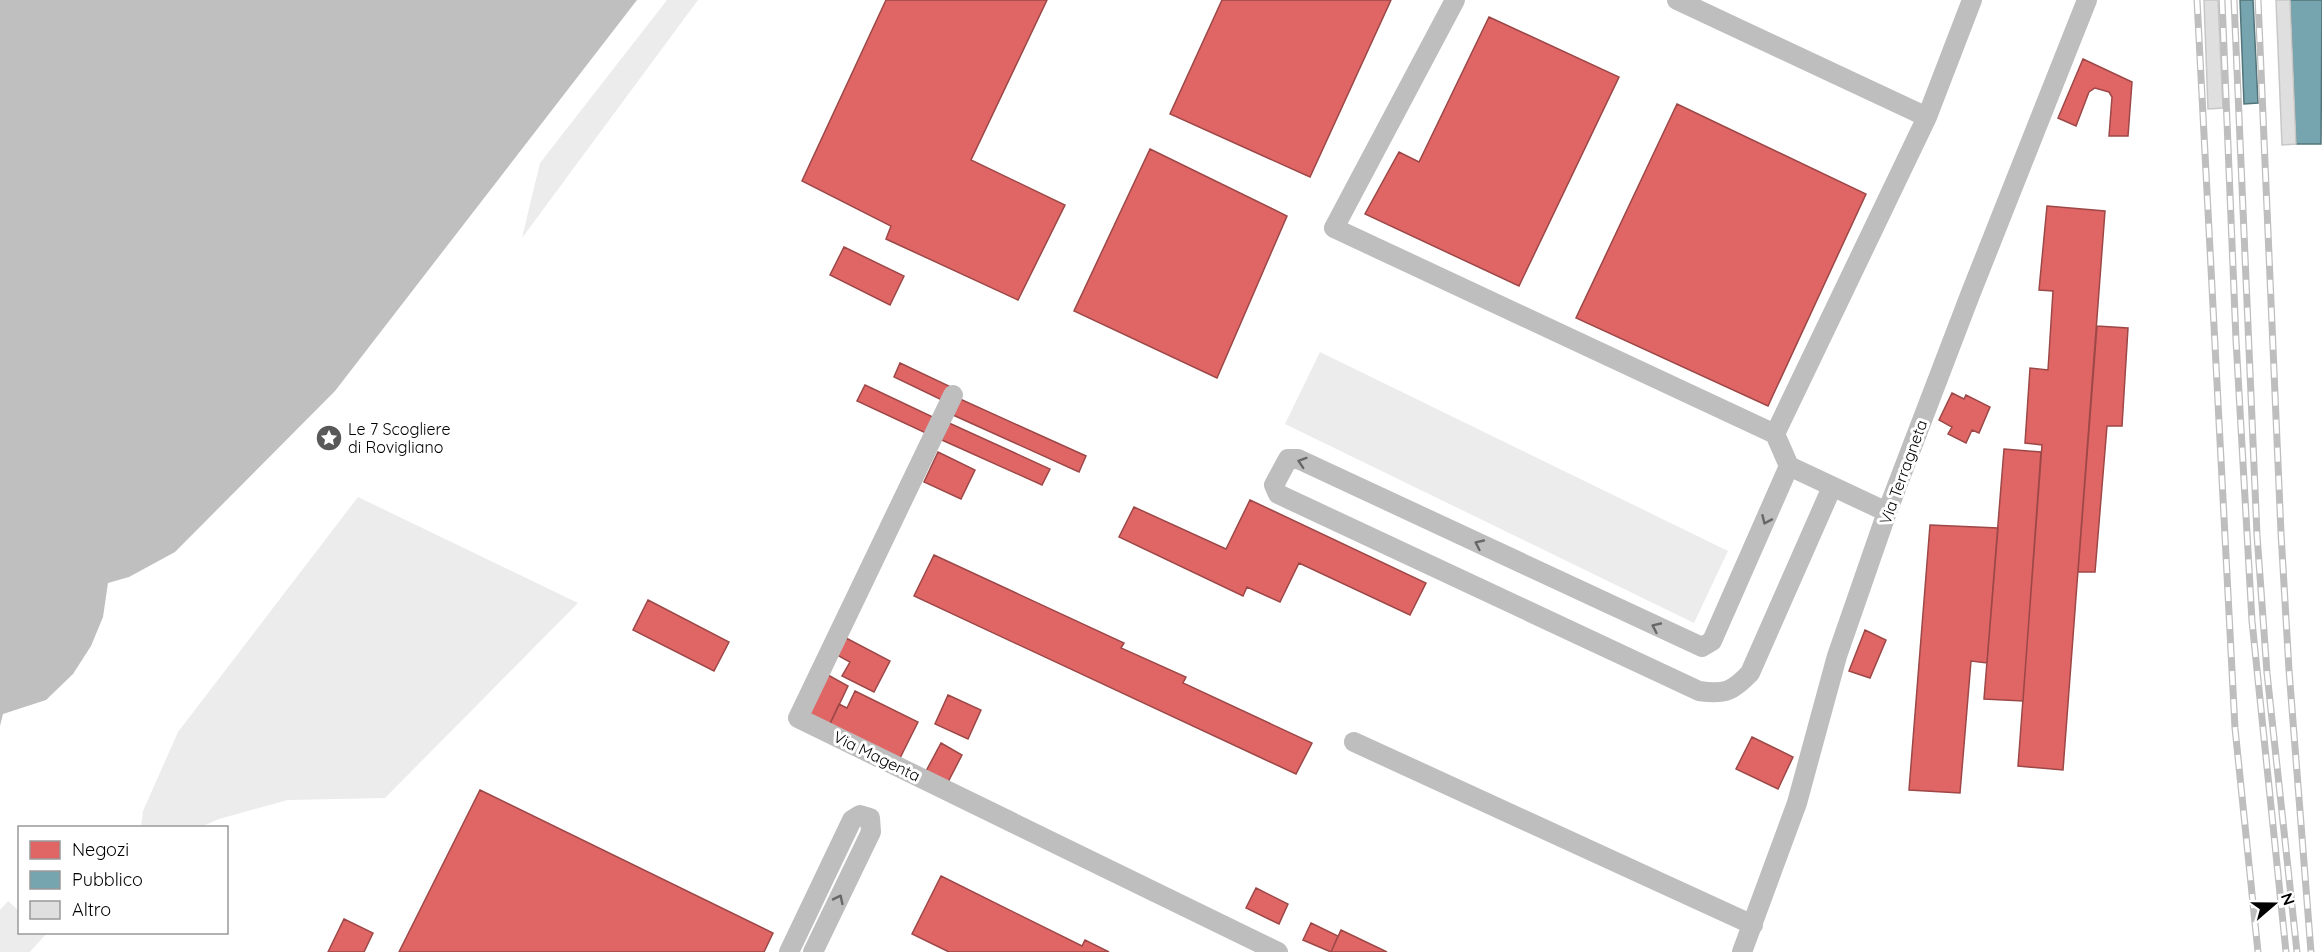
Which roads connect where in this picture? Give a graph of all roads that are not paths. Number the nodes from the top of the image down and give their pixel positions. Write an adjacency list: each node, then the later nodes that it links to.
1 (1455, 0): 7 (street)
2 (1677, 0): 5 (street)
3 (1972, 0): 5 (street)
4 (2087, 0): 10 (street, Via Terragneta)
5 (1926, 117): 7 (street)
6 (954, 395): 15 (street, Via Magenta)
7 (1775, 434): 8 (street)
8 (1790, 466): 9 (street); 9 (street, one-way to 9)
9 (1832, 487): 10 (street)
10 (1887, 512): 12 (street, Via Terragneta)
11 (1354, 742): 12 (street)
12 (1754, 925): 16 (street, Via Terragneta)
13 (789, 952): 14 (street, one-way to 13)
14 (813, 952)
15 (1278, 952)
16 (1742, 952)

